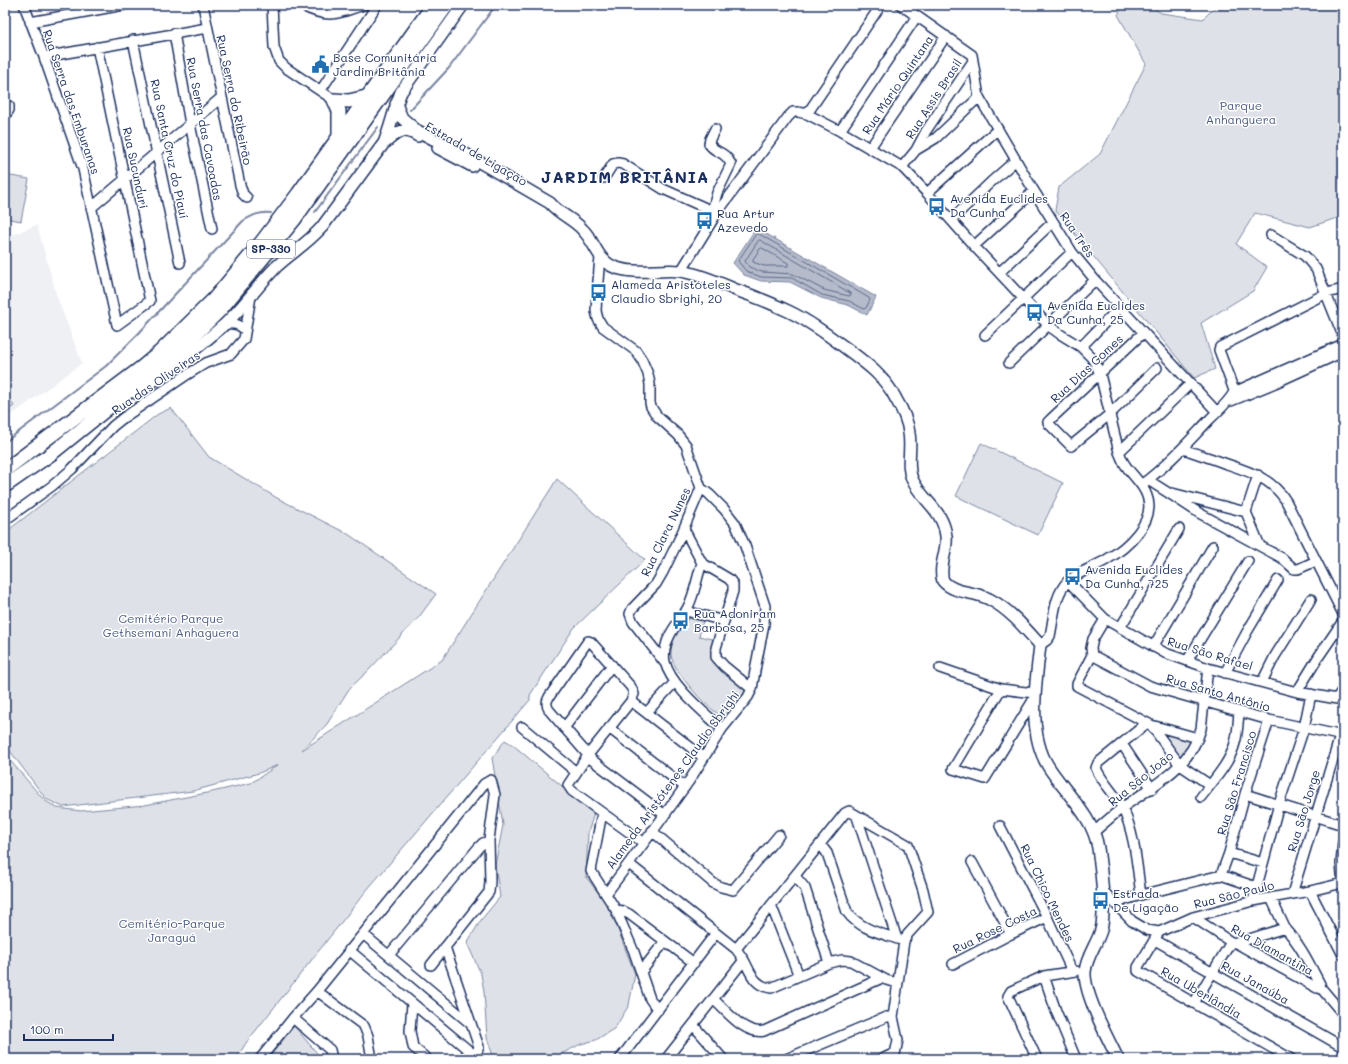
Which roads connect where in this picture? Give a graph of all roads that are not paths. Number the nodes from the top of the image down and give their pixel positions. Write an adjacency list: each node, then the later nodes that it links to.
1 (24, 5): 14 (street, Rua Serra das Emburanas)
2 (124, 5): 14 (street)
3 (203, 5): 15 (street, Rua Serra do Ribeirão)
4 (272, 5): 22 (street)
5 (300, 5): 6 (street)
6 (363, 5)
7 (377, 5): 22 (street)
8 (433, 5): 25 (highway, SP-330)
9 (447, 5): 84 (highway, SP-330)
10 (463, 5): 27 (main road)
11 (881, 5): 29 (street)
12 (901, 5): 13 (street)
13 (917, 16): 17 (street); 34 (street)
14 (30, 22): 20 (street, Rua Serra das Emburanas)
15 (207, 28): 16 (street); 23 (street, Rua Serra do Ribeirão)
16 (174, 33): 18 (street); 31 (street, Rua Serra das Cavoadas)
17 (946, 36): 21 (street); 37 (street, Rua Mário Quintana)
18 (134, 40): 19 (street); 39 (street, Rua Santa Cruz do Piauí)
19 (97, 47): 20 (street); 43 (street, Rua Sucunduri)
20 (44, 57): 47 (street, Rua Serra das Emburanas)
21 (973, 61): 24 (street, Rua Três); 38 (street, Rua Assis Brasil)
22 (321, 90): 26 (street)
23 (222, 97): 31 (street); 46 (street, Rua Serra do Ribeirão)
24 (979, 97): 33 (street, Rua Três); 38 (street)
25 (366, 98): 26 (highway); 35 (highway, SP-330)
26 (334, 100): 35 (highway)
27 (396, 104): 36 (main road); 48 (main road, Estrada de Ligação)
28 (9, 106): 30 (street)
29 (807, 114): 34 (street); 49 (street)
30 (5, 116)
31 (190, 124): 39 (street); 52 (street, Rua Serra das Cavoadas)
32 (715, 128): 49 (street)
33 (998, 129): 40 (street, Rua Três); 45 (street)
34 (840, 131): 37 (street)
35 (339, 135): 87 (highway, SP-330)
36 (384, 143): 48 (main road, Estrada de Ligação); 63 (main road)
37 (870, 148): 41 (street)
38 (916, 150): 41 (street)
39 (157, 152): 43 (street); 57 (street, Rua Santa Cruz do Piauí)
40 (1016, 160): 44 (street, Rua Três); 50 (street)
41 (902, 167): 45 (street)
42 (604, 178): 49 (street)
43 (125, 179): 47 (street); 67 (street, Rua Sucunduri)
44 (1034, 191): 51 (street, Rua Três); 54 (street)
45 (927, 193): 50 (street)
46 (247, 198)
47 (91, 208): 67 (street, Rua Serra das Emburanas)
48 (556, 211): 56 (main road, Estrada de Ligação)
49 (715, 212): 58 (street)
50 (951, 220): 54 (street)
51 (1053, 222): 55 (street, Rua Três); 59 (street)
52 (212, 229)
53 (1272, 235): 62 (street)
54 (974, 246): 59 (street)
55 (1072, 252): 60 (street, Rua Três); 64 (street)
56 (600, 257): 58 (main road, Estrada de Ligação); 91 (street, Alameda Aristótenes Claudio Sbrighi)
57 (180, 263)
58 (682, 271): 111 (main road, Estrada de Ligação)
59 (1000, 272): 64 (street)
60 (1095, 280): 65 (street, Rua Três); 68 (street)
61 (1343, 289): 62 (street)
62 (1327, 293): 72 (street); 81 (street)
63 (251, 296): 66 (main road); 69 (street, Rua das Oliveiras)
64 (1024, 298): 68 (street); 71 (street)
65 (1120, 307): 70 (street, Rua Três); 74 (street)
66 (225, 324): 69 (street); 84 (main road)
67 (117, 325)
68 (1049, 326): 74 (street); 76 (street)
69 (245, 330): 94 (street, Rua das Oliveiras)
70 (1143, 333): 79 (street, Rua Dias Gomes); 80 (street, Rua Três)
71 (985, 335)
72 (1343, 336)
73 (1343, 344): 78 (street)
74 (1081, 347): 79 (street)
75 (1343, 352): 78 (street)
76 (1009, 363)
77 (1157, 368): 83 (street)
78 (1293, 371): 81 (street)
79 (1100, 374): 83 (street); 83 (street, Rua Dias Gomes)
80 (1191, 383): 82 (street, Rua Três); 86 (street)
81 (1234, 398): 82 (street)
82 (1217, 412): 85 (street)
83 (1110, 414): 86 (street)
84 (78, 432): 90 (highway, SP-330)
85 (1182, 449): 88 (street); 89 (street)
86 (1119, 452): 89 (street)
87 (5, 470)
88 (1258, 475): 93 (street); 100 (street)
89 (1144, 483): 92 (street); 103 (street)
90 (5, 486)
91 (701, 488): 96 (street, Rua Clara Nunes); 122 (street, Alameda Aristótenes Claudio Sbrighi)
92 (1167, 492): 93 (street); 98 (street)
93 (1246, 512): 98 (street)
94 (5, 520)
95 (1179, 528): 110 (street)
96 (684, 529): 101 (street); 115 (street, Rua Clara Nunes)
97 (1213, 546): 112 (street)
98 (1260, 546): 100 (street)
99 (1248, 561): 114 (street)
100 (1316, 561): 106 (street)
101 (702, 563): 105 (street); 108 (street)
102 (1278, 580): 119 (street)
103 (1068, 581): 107 (street, Rua São Rafael); 111 (street)
104 (1311, 599): 121 (street)
105 (686, 611): 108 (street); 115 (street)
106 (1343, 614)
107 (1105, 619): 110 (street, Rua São Rafael); 113 (street)
108 (724, 621): 122 (street)
109 (1343, 621): 125 (street)
110 (1120, 628): 112 (street, Rua São Rafael)
111 (1040, 645): 127 (main road)
112 (1153, 647): 114 (street, Rua São Rafael)
113 (1092, 655): 130 (street, Rua Santo Antônio); 134 (street)
114 (1188, 661): 118 (street, Rua São Rafael)
115 (665, 663): 120 (street)
116 (612, 665): 129 (street); 136 (street); 136 (street)
117 (940, 668): 123 (street)
118 (1208, 668): 119 (street, Rua São Rafael); 130 (street, Rua São João)
119 (1224, 673): 121 (street, Rua São Rafael)
120 (675, 682): 131 (street); 139 (street)
121 (1262, 682): 125 (street, Rua São Rafael)
122 (752, 689): 139 (street, Alameda Aristótenes Claudio Sbrighi)
123 (1001, 689): 127 (street); 127 (street)
124 (1343, 689): 128 (street)
125 (1297, 692): 126 (street, Rua São Rafael)
126 (1311, 694): 128 (street, Rua São Rafael); 138 (street)
127 (1035, 695): 161 (main road)
128 (1340, 699)
129 (631, 701): 131 (street); 137 (street)
130 (1204, 702): 132 (street, Rua Santo Antônio); 141 (street, Rua São João)
131 (647, 712): 144 (street)
132 (1239, 712): 133 (street, Rua Santo Antônio); 147 (street)
133 (1269, 720): 138 (street, Rua Santo Antônio); 150 (street, Rua São Francisco)
134 (1149, 724): 141 (street); 142 (street); 145 (street)
135 (522, 728): 146 (street)
136 (564, 728): 143 (street)
137 (608, 728): 143 (street); 148 (street)
138 (1304, 728): 140 (street, Rua Santo Antônio); 152 (street)
139 (722, 729): 144 (street, Alameda Aristótenes Claudio Sbrighi)
140 (1342, 736): 157 (street, Rua São Jorge)
141 (1198, 738): 145 (street, Rua São João)
142 (1122, 744): 149 (street); 153 (street)
143 (588, 755): 146 (street); 155 (street)
144 (704, 758): 148 (street, Alameda Aristótenes Claudio Sbrighi)
145 (1180, 765): 147 (street); 149 (street, Rua São João)
146 (576, 772): 154 (street)
147 (1210, 786): 151 (street)
148 (685, 787): 155 (street, Alameda Aristótenes Claudio Sbrighi)
149 (1152, 789): 153 (street, Rua São João)
150 (1245, 794): 152 (street); 167 (street, Rua São Francisco)
151 (1201, 797)
152 (1279, 804): 157 (street); 169 (street)
153 (1123, 808): 161 (street, Rua São João); 179 (street)
154 (602, 813): 165 (street); 177 (street)
155 (665, 815): 160 (street, Alameda Aristótenes Claudio Sbrighi)
156 (857, 816): 166 (street); 192 (street); 192 (street)
157 (1315, 816): 158 (street); 178 (street, Rua São Jorge)
158 (1343, 825)
159 (1000, 826): 185 (street, Rua Chico Mendes)
160 (652, 832): 162 (street); 165 (street, Alameda Aristótenes Claudio Sbrighi)
161 (1094, 832): 175 (main road)
162 (779, 835)
163 (489, 840): 189 (street); 195 (street); 198 (street)
164 (1343, 842): 173 (street)
165 (644, 843): 170 (street, Alameda Aristótenes Claudio Sbrighi)
166 (820, 844): 172 (street); 192 (street)
167 (1229, 853): 169 (street, Rua São Francisco); 171 (street, Rua São Francisco)
168 (972, 862): 190 (street)
169 (1263, 863): 174 (street)
170 (629, 864): 177 (street, Alameda Aristótenes Claudio Sbrighi); 188 (street)
171 (1221, 874): 174 (street); 179 (street)
172 (795, 876): 183 (street); 202 (street)
173 (1343, 884): 176 (street, Rua São Paulo)
174 (1256, 887): 181 (street)
175 (1102, 890): 182 (street); 206 (main road)
176 (1310, 892): 178 (street, Rua São Paulo); 199 (street)
177 (606, 894): 184 (street)
178 (1292, 894): 180 (street, Rua São Paulo)
179 (1141, 895): 182 (street)
180 (1271, 898): 181 (street, Rua São Paulo); 187 (street, Rua Diamantina)
181 (1253, 901): 186 (street, Rua São Paulo)
182 (1115, 903): 191 (street)
183 (771, 905): 196 (street); 209 (street)
184 (616, 910): 193 (street); 207 (street)
185 (1047, 917): 190 (street, Rua Rose Costa); 205 (street, Rua Chico Mendes)
186 (1193, 917): 191 (street, Rua São Paulo); 194 (street, Rua Diamantina)
187 (1285, 928): 194 (street); 213 (street, Rua Diamantina)
188 (716, 933): 196 (street); 201 (street)
189 (363, 934): 197 (street); 198 (street)
190 (1011, 934): 203 (street, Rua Rose Costa)
191 (1157, 936): 208 (street, Rua Janaúba); 217 (street, Rua Uberlândia)
192 (900, 940): 212 (street)
193 (665, 941): 201 (street); 207 (street)
194 (1233, 942): 208 (street); 213 (street, Rua Diamantina)
195 (445, 947): 204 (street); 222 (street)
196 (736, 948): 200 (street)
197 (349, 950): 214 (street); 216 (street)
198 (389, 955): 222 (street)
199 (1343, 955)
200 (744, 960): 209 (street); 215 (street)
201 (694, 963): 218 (street)
202 (829, 963): 209 (street); 211 (street)
203 (953, 964)
204 (431, 965)
205 (1072, 971): 206 (street); 210 (street)
206 (1085, 971): 238 (main road)
207 (641, 972): 218 (street)
208 (1212, 973): 217 (street); 224 (street, Rua Janaúba)
209 (799, 976)
210 (1044, 976): 236 (street); 237 (street)
211 (882, 978): 212 (street); 215 (street)
212 (898, 983): 220 (street)
213 (1321, 988): 219 (street)
214 (317, 992): 221 (street); 230 (street)
215 (713, 999): 223 (street)
216 (412, 1003): 226 (street); 231 (street)
217 (1194, 1003): 239 (street, Rua Uberlândia)
218 (658, 1010): 232 (street)
219 (1343, 1014)
220 (893, 1017): 225 (street); 234 (street)
221 (293, 1018): 228 (street); 229 (street)
222 (471, 1024): 226 (street)
223 (692, 1025): 227 (street); 233 (street)
224 (1343, 1047)
225 (895, 1056): 235 (street)
226 (477, 1057)
227 (670, 1057)
228 (260, 1059)
229 (332, 1059)
230 (372, 1059)
231 (427, 1059)
232 (620, 1059)
233 (723, 1059)
234 (786, 1059)
235 (882, 1059)
236 (1037, 1059)
237 (1076, 1059)
238 (1118, 1059)
239 (1291, 1059)

